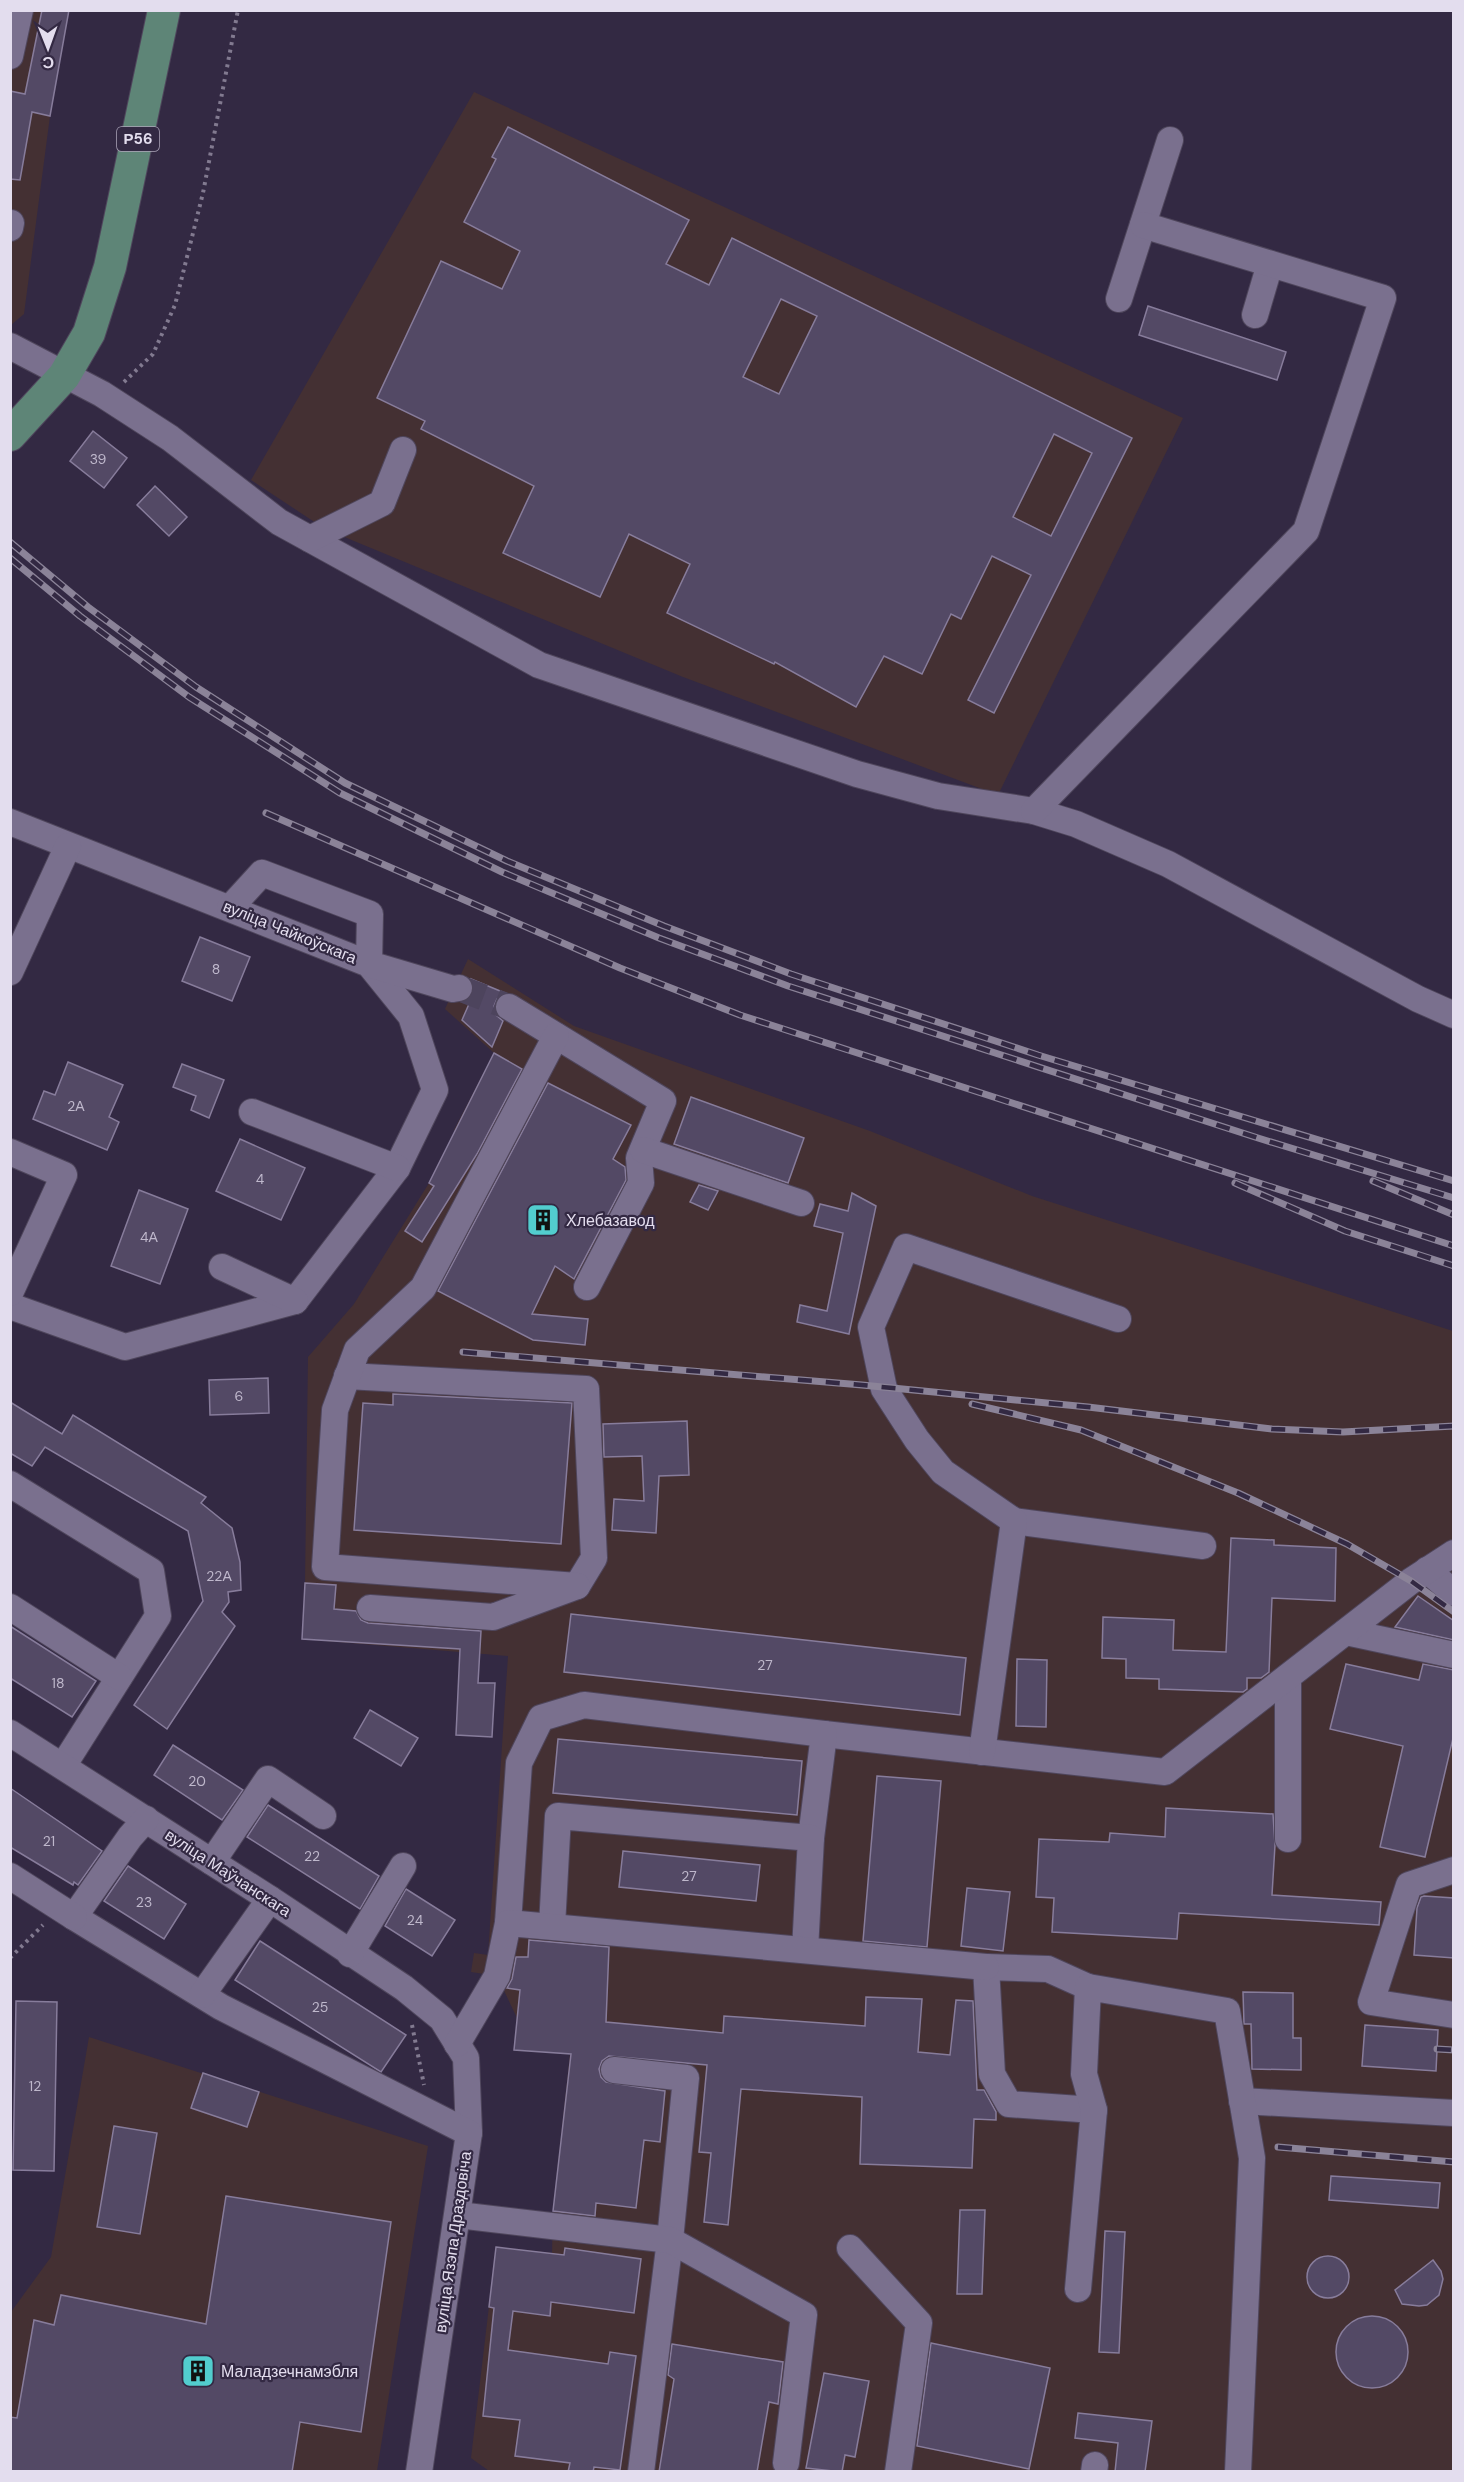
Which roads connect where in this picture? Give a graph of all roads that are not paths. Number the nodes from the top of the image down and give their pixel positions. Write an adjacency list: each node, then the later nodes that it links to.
1 (20, 10): 3 (street)
2 (164, 10): 12 (main road, Р56)
3 (10, 56)
4 (1170, 140): 6 (street)
5 (11, 223): 7 (street)
6 (1143, 225): 8 (street); 9 (street)
7 (10, 228)
8 (1270, 264): 10 (street); 16 (street)
9 (1119, 299)
10 (1255, 315)
11 (10, 346): 12 (street)
12 (64, 376): 13 (main road, Р56); 15 (street)
13 (10, 435)
14 (404, 450): 15 (street)
15 (310, 539): 16 (street)
16 (1034, 811): 24 (street)
17 (10, 822): 18 (street, вуліца Чайкоўскага)
18 (68, 846): 19 (street, вуліца Чайкоўскага); 21 (street)
19 (230, 908): 20 (street, вуліца Чайкоўскага); 20 (street)
20 (369, 964): 22 (street); 29 (street, вуліца Чайкоўскага)
21 (10, 972)
22 (459, 988)
23 (509, 1007): 25 (street)
24 (1454, 1016)
25 (556, 1036): 27 (street); 37 (street)
26 (252, 1112): 29 (street)
27 (643, 1150): 30 (street); 32 (street)
28 (10, 1152): 33 (street)
29 (397, 1168): 34 (street, вуліца Чайкоўскага)
30 (801, 1203)
31 (222, 1267): 34 (street)
32 (587, 1287)
33 (10, 1293)
34 (295, 1301): 35 (street)
35 (10, 1306)
36 (1118, 1319): 39 (street)
37 (347, 1376): 44 (street); 44 (street)
38 (10, 1484): 50 (street)
39 (1014, 1521): 40 (street); 54 (street)
40 (1203, 1546)
41 (1454, 1553): 42 (street)
42 (1427, 1570): 43 (street); 45 (street); 48 (street)
43 (1454, 1572)
44 (577, 1586): 47 (street)
45 (1454, 1593)
46 (10, 1607): 50 (street)
47 (370, 1608)
48 (1346, 1632): 49 (street); 51 (street)
49 (1454, 1655)
50 (119, 1677): 55 (street)
51 (1288, 1677): 54 (street); 59 (street)
52 (10, 1733): 55 (street, вуліца Маўчанскага)
53 (824, 1734): 54 (street); 58 (street); 66 (street)
54 (982, 1752)
55 (63, 1766): 57 (street, вуліца Маўчанскага)
56 (323, 1816): 60 (street)
57 (146, 1819): 60 (street, вуліца Маўчанскага); 65 (street)
58 (811, 1838): 67 (street); 68 (street)
59 (1288, 1839)
60 (212, 1862): 64 (street, вуліца Маўчанскага)
61 (403, 1866): 69 (street)
62 (1454, 1870): 73 (street)
63 (10, 1876): 65 (street)
64 (270, 1899): 69 (street, вуліца Маўчанскага); 72 (street)
65 (67, 1913): 72 (street)
66 (508, 1923): 67 (street); 75 (street)
67 (552, 1926): 68 (street)
68 (805, 1950): 70 (street)
69 (350, 1954): 74 (street, вуліца Маўчанскага)
70 (986, 1967): 71 (street); 78 (street)
71 (1088, 1987): 77 (street); 78 (street)
72 (202, 1995): 80 (street)
73 (1454, 2015)
74 (442, 2019): 75 (street, вуліца Язэпа Драздовіча)
75 (457, 2044): 80 (street, вуліца Язэпа Драздовіча)
76 (614, 2070): 82 (street)
77 (1242, 2101): 79 (street); 89 (street)
78 (1094, 2110): 84 (street)
79 (1454, 2113)
80 (469, 2133): 81 (street, вуліца Язэпа Драздовіча)
81 (458, 2215): 82 (street); 86 (street, вуліца Язэпа Драздовіча)
82 (670, 2240): 85 (street); 87 (street)
83 (850, 2248): 88 (street)
84 (1078, 2289)
85 (786, 2463)
86 (419, 2472)
87 (641, 2472)
88 (898, 2472)
89 (1238, 2472)

